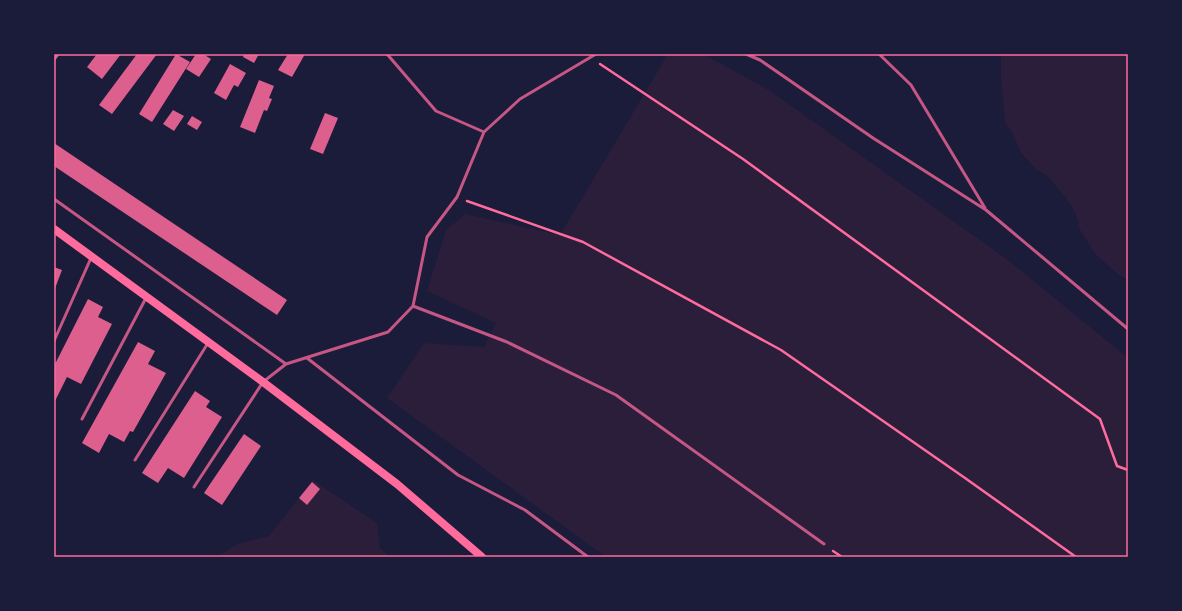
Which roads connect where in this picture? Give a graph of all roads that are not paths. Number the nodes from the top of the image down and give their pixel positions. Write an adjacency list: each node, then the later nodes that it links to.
1 (387, 54): 5 (lane)
2 (596, 54): 5 (lane)
3 (746, 54): 7 (lane)
4 (879, 54): 7 (lane)
5 (484, 132): 11 (lane)
6 (54, 199): 16 (lane)
7 (986, 210): 12 (lane)
8 (54, 229): 9 (main road)
9 (92, 257): 10 (main road); 13 (lane)
10 (147, 297): 14 (main road); 18 (lane)
11 (413, 306): 15 (lane); 21 (lane)
12 (1128, 330)
13 (54, 341)
14 (209, 342): 17 (main road); 19 (lane)
15 (307, 358): 16 (lane); 23 (lane)
16 (286, 364): 17 (lane)
17 (263, 382): 20 (lane); 22 (main road)
18 (82, 420)
19 (135, 460)
20 (194, 487)
21 (824, 544)
22 (482, 557)
23 (588, 557)

